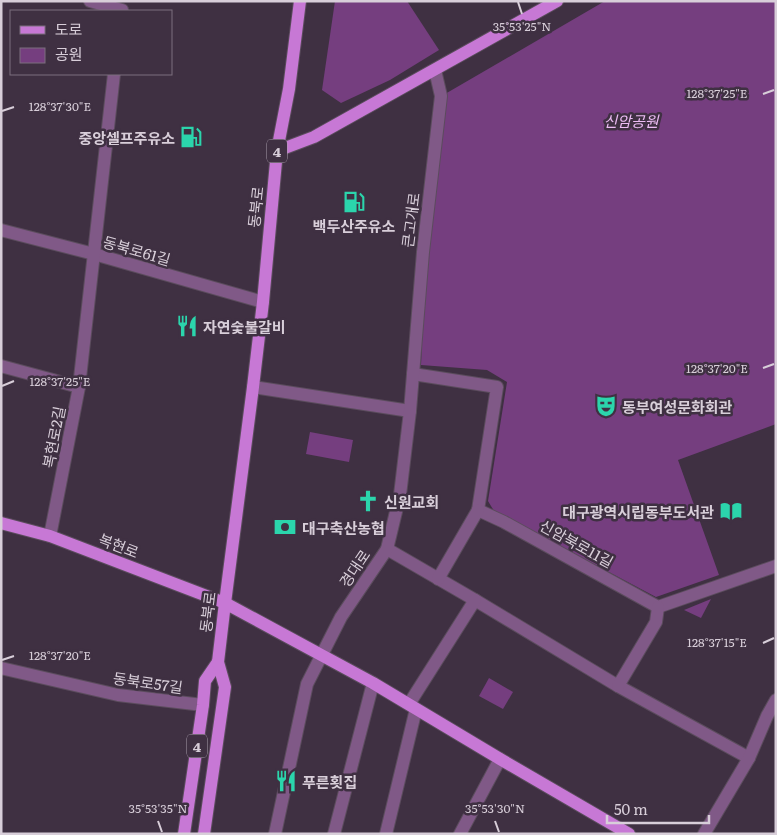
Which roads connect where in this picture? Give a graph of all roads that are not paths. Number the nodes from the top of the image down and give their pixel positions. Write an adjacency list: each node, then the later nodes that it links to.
1 (90, 1): 4 (street)
2 (300, 1): 7 (main road, 동북로 / 4)
3 (557, 1): 5 (main road)
4 (122, 10)
5 (434, 70): 7 (main road); 12 (street, 큰고개로)
6 (114, 75): 9 (street, 복현로2길)
7 (277, 151): 10 (main road, 동북로 / 4)
8 (1, 230): 9 (street, 동북로61길)
9 (94, 254): 10 (street, 동북로61길); 13 (street, 복현로2길)
10 (262, 302): 14 (main road, 동북로 / 4)
11 (1, 366): 13 (street)
12 (413, 374): 15 (street, 경대로); 16 (street)
13 (79, 387): 18 (street, 복현로2길)
14 (253, 387): 15 (street); 23 (main road, 동북로 / 4)
15 (410, 411): 19 (street, 경대로)
16 (478, 510): 21 (street); 24 (street, 신암북로11길)
17 (1, 523): 18 (main road, 복현로)
18 (50, 536): 23 (main road, 복현로)
19 (387, 549): 21 (street); 25 (street, 경대로)
20 (776, 566): 24 (street)
21 (438, 579): 22 (street)
22 (476, 600): 29 (street); 32 (street)
23 (224, 602): 25 (main road); 26 (main road, 동북로 / 4)
24 (658, 607): 29 (street)
25 (321, 655): 28 (main road); 37 (street, 경대로)
26 (218, 662): 31 (main road, 동북로 / 4); 36 (main road, 동북로 / 4)
27 (1, 668): 31 (street, 동북로57길)
28 (373, 684): 32 (main road); 38 (street)
29 (618, 686): 33 (street)
30 (776, 700): 33 (street)
31 (203, 706): 35 (main road, 동북로 / 4)
32 (412, 707): 34 (main road); 39 (street)
33 (749, 758): 42 (street)
34 (500, 759): 40 (street); 41 (main road)
35 (184, 834)
36 (204, 834)
37 (275, 834)
38 (334, 834)
39 (386, 834)
40 (460, 834)
41 (629, 834)
42 (704, 834)

